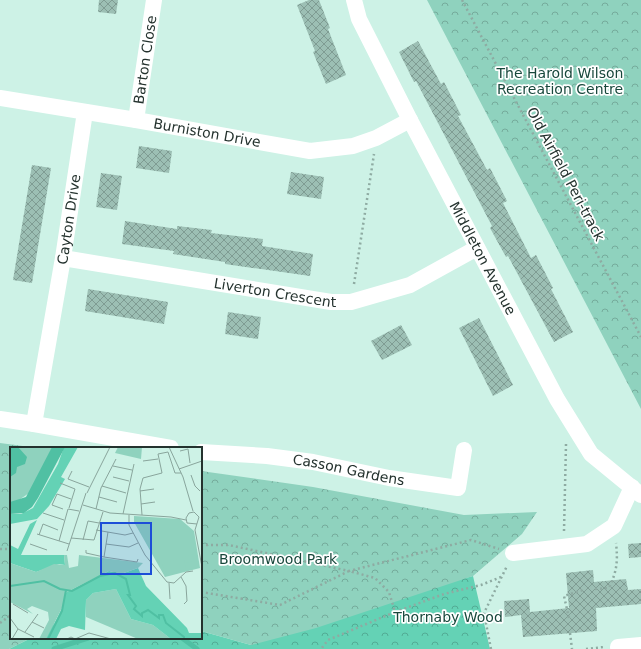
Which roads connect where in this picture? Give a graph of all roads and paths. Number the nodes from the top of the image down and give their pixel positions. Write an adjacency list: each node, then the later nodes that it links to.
1 (154, 0): 6 (street, Barton Close)
2 (354, 0): 7 (street, Middleton Avenue)
3 (462, 0): 12 (path, Old Airfield Peri-track)
4 (0, 98): 5 (street, Burniston Drive)
5 (85, 112): 6 (street, Burniston Drive); 10 (street, Cayton Drive)
6 (136, 120): 8 (street, Burniston Drive)
7 (410, 120): 8 (street, Burniston Drive); 9 (street, Middleton Avenue)
8 (376, 138): 11 (path)
9 (477, 248): 11 (street, Liverton Crescent); 13 (street, Middleton Avenue)
10 (63, 258): 11 (street, Liverton Crescent); 15 (street, Cayton Drive)
11 (352, 302)
12 (641, 337)
13 (567, 416): 19 (street, Middleton Avenue); 22 (path)
14 (0, 419): 15 (street)
15 (34, 424): 16 (street)
16 (165, 447)
17 (464, 450): 18 (street, Casson Gardens)
18 (202, 452)
19 (636, 491): 20 (street)
20 (614, 526): 22 (street); 26 (path)
21 (202, 545): 24 (path)
22 (563, 547): 23 (street)
23 (514, 553): 24 (path); 25 (path)
24 (349, 571): 28 (path); 29 (path)
25 (501, 577): 29 (path); 37 (path)
26 (595, 589)
27 (583, 590): 31 (path)
28 (202, 592)
29 (395, 612): 36 (path)
30 (10, 615): 32 (path)
31 (569, 618)
32 (0, 623)
33 (570, 633): 38 (path)
34 (641, 645): 35 (street)
35 (618, 646)
36 (321, 649)
37 (491, 649)
38 (572, 649)

